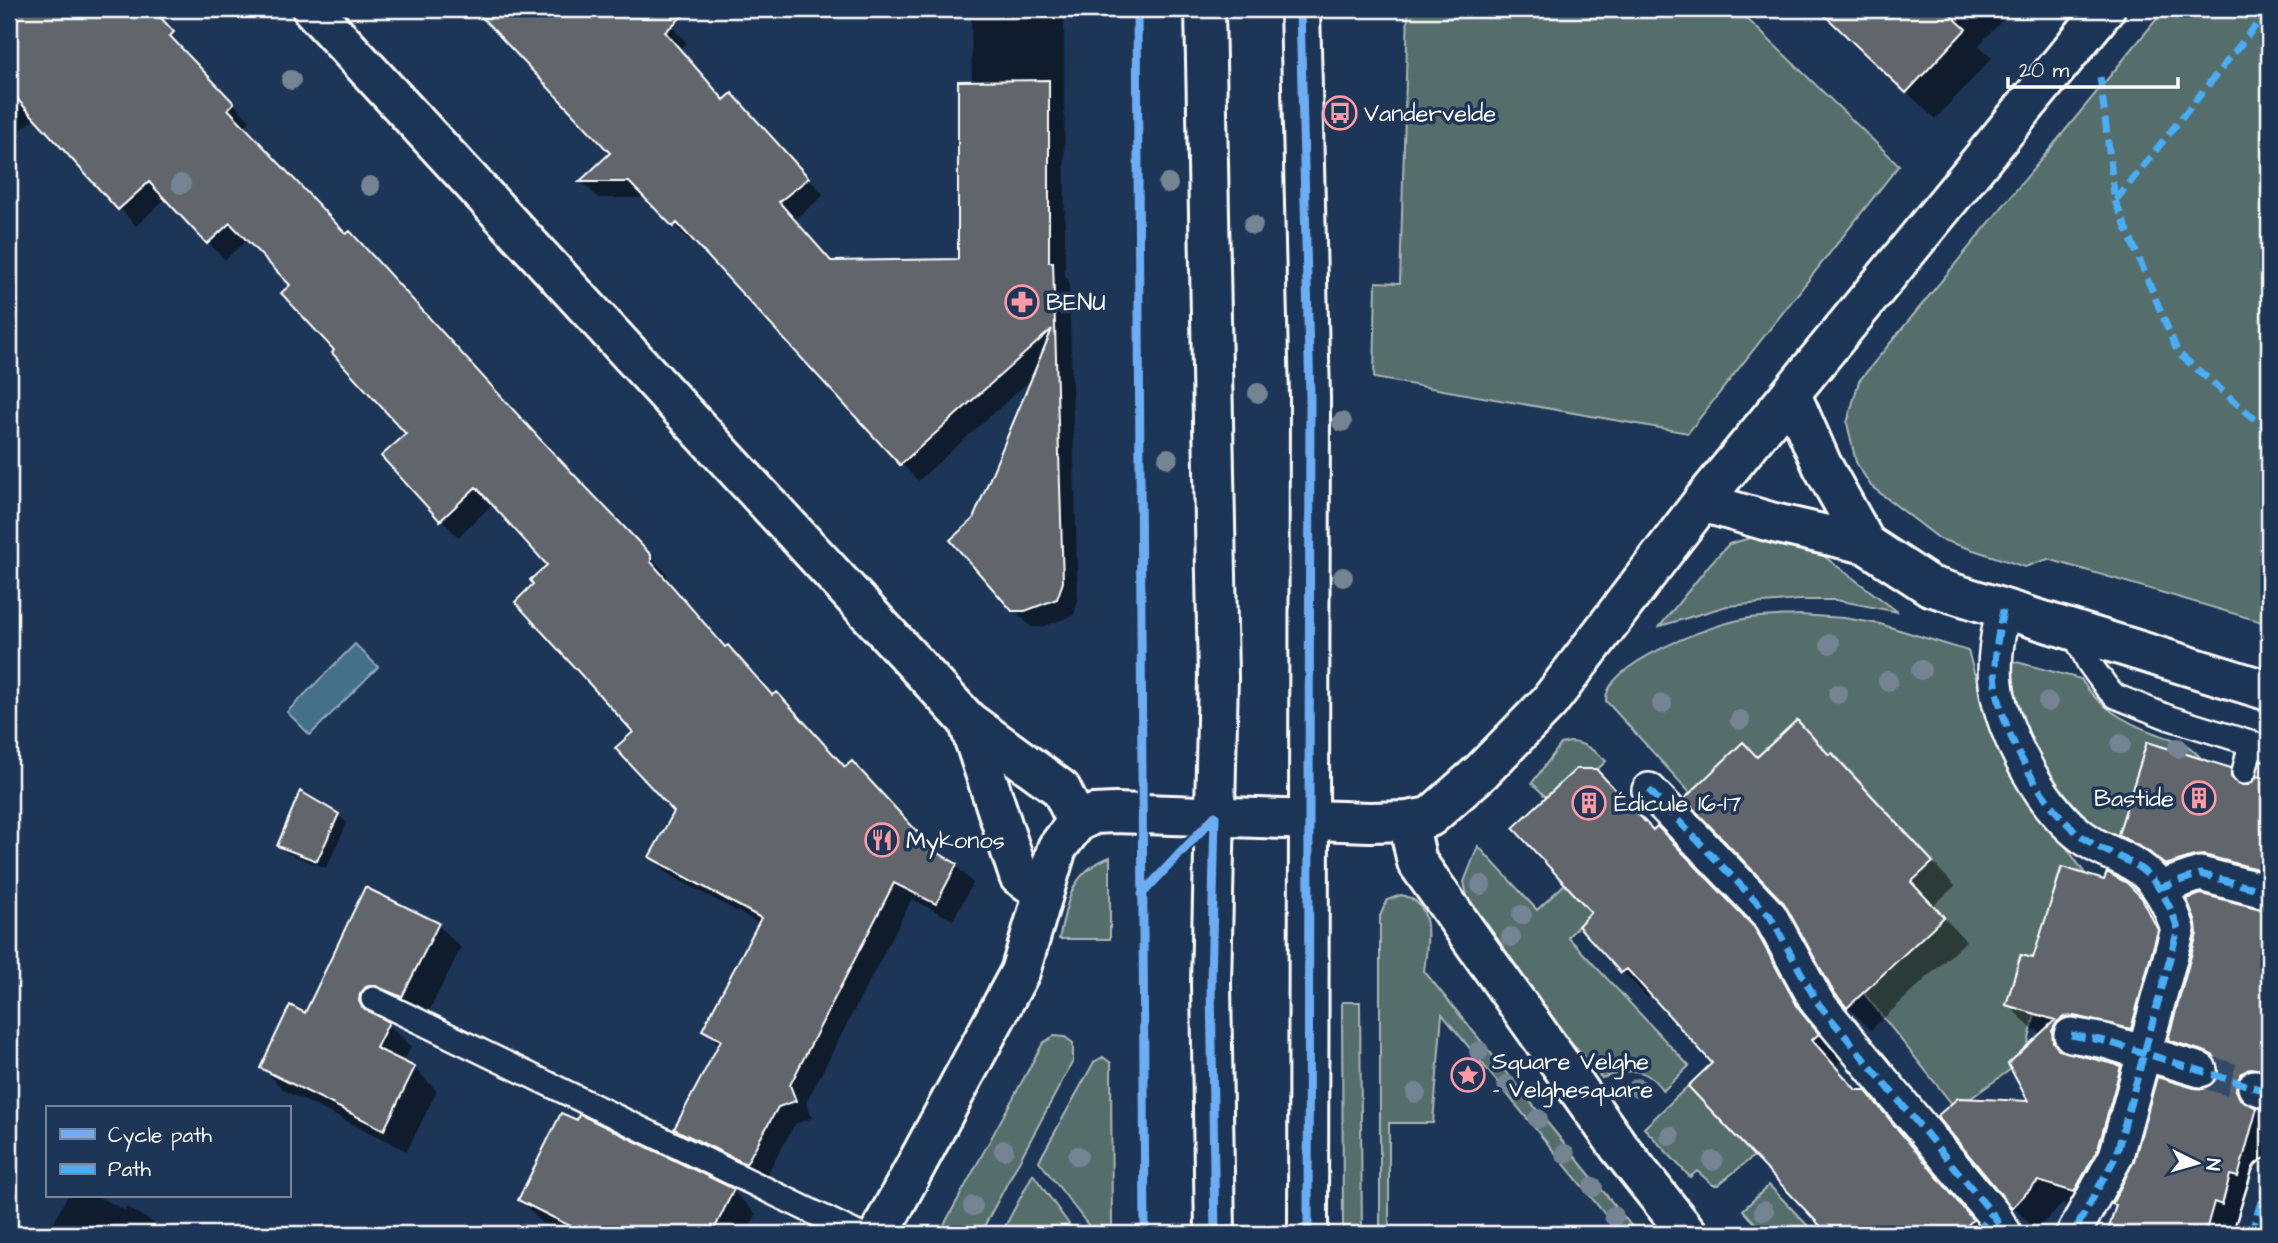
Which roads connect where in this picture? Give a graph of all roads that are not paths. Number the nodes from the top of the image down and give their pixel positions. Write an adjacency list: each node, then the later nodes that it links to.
1 (312, 9): 11 (street)
2 (1205, 9): 15 (street)
3 (1300, 9): 16 (street)
4 (2105, 9): 5 (street)
5 (1791, 394): 6 (street); 7 (street)
6 (1702, 502): 7 (street); 17 (street)
7 (1866, 544): 8 (street)
8 (2003, 610): 9 (street); 19 (street)
9 (2073, 631): 10 (street); 12 (lane)
10 (2269, 691)
11 (968, 721): 18 (street); 20 (street)
12 (2260, 746): 13 (lane)
13 (2244, 772)
14 (1649, 790): 27 (street)
15 (1215, 816): 16 (street); 18 (street); 30 (street)
16 (1309, 820): 17 (street); 31 (street)
17 (1408, 821): 32 (street)
18 (1077, 822): 20 (street)
19 (2159, 888): 21 (street); 24 (street)
20 (1043, 892): 29 (street)
21 (2269, 892)
22 (373, 999): 28 (lane)
23 (2071, 1035): 24 (street)
24 (2144, 1054): 25 (street); 33 (street)
25 (2200, 1070)
26 (2269, 1176): 34 (street)
27 (1992, 1227)
28 (858, 1234)
29 (879, 1234)
30 (1215, 1234)
31 (1308, 1234)
32 (1688, 1234)
33 (2073, 1234)
34 (2251, 1234)

